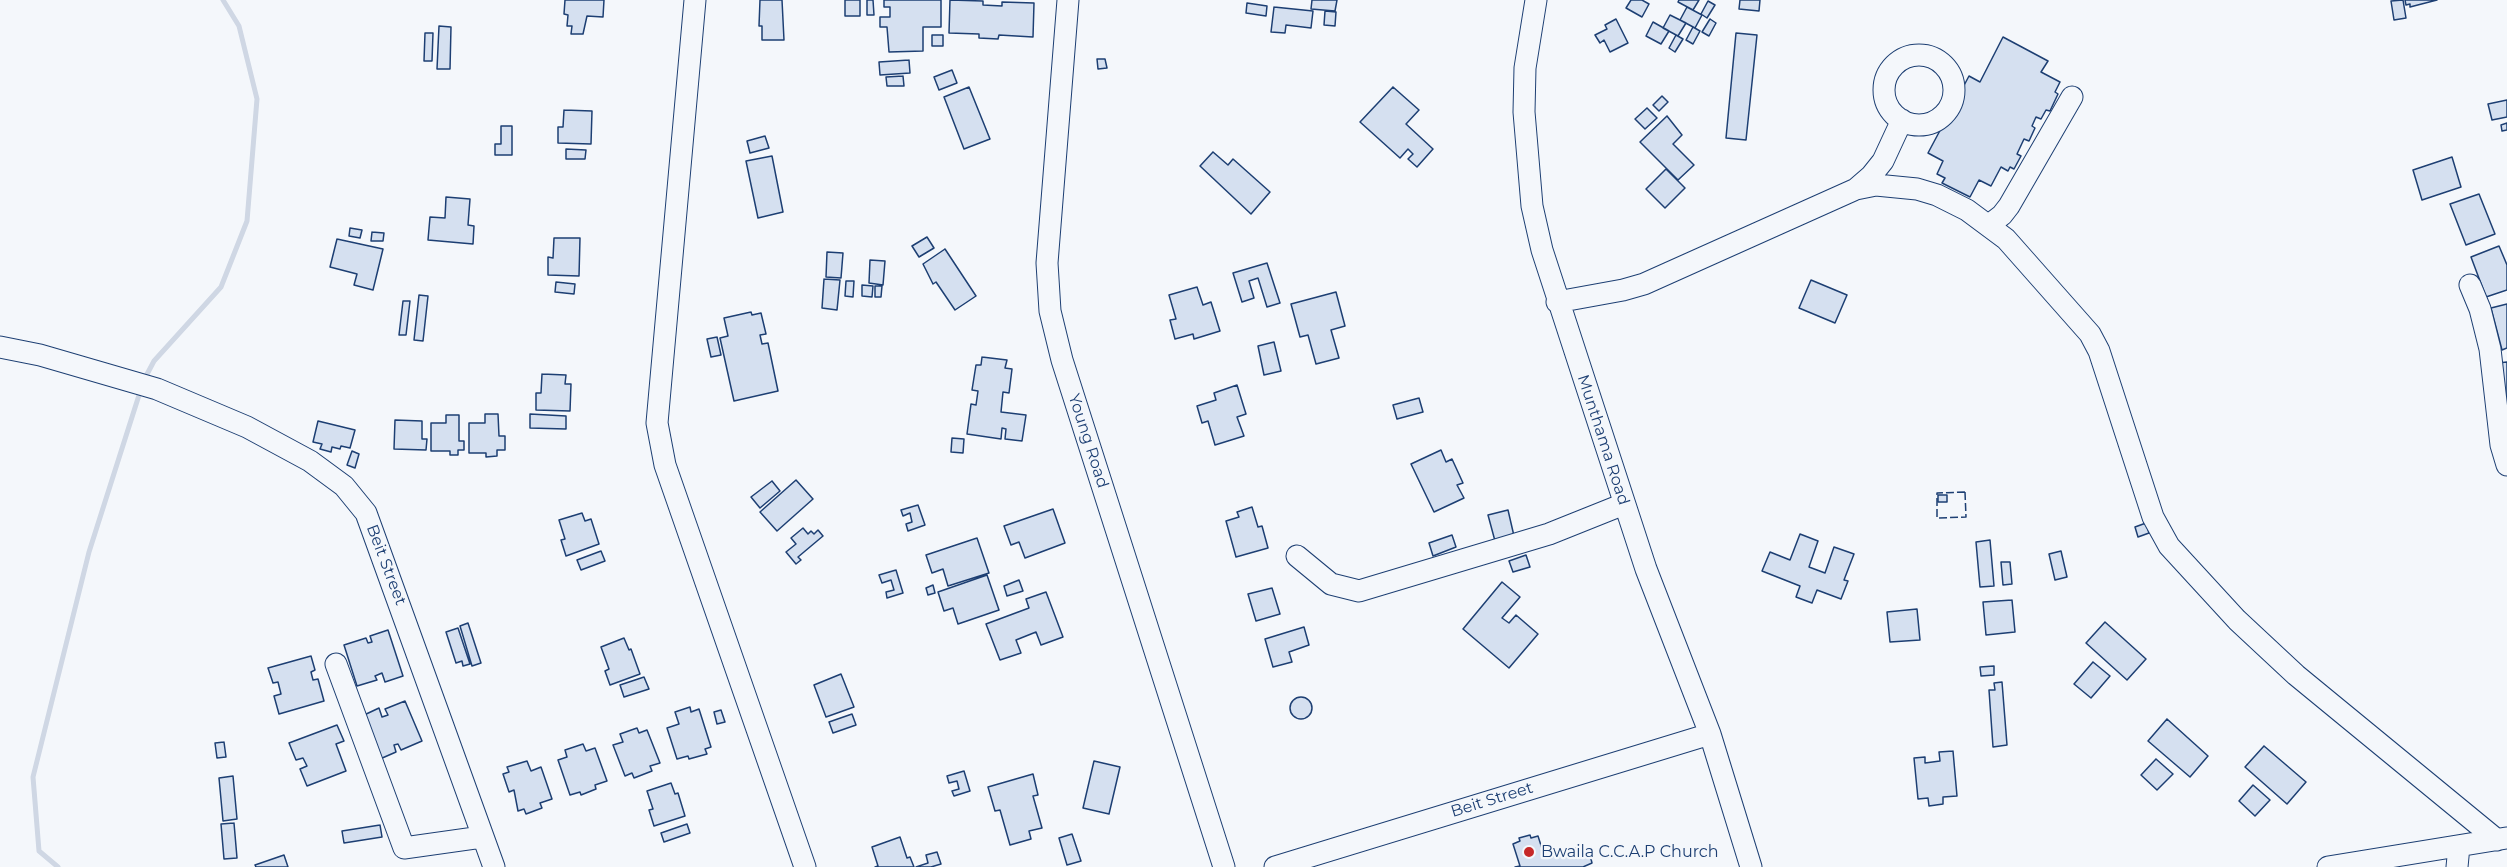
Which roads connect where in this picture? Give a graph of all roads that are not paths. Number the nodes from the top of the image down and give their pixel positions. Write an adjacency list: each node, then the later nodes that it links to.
1 (695, 0): 20 (street)
2 (1068, 0): 21 (street, Young Road)
3 (1536, 0): 9 (street, Munthama Road)
4 (2072, 97): 7 (street)
5 (1902, 120): 6 (street)
6 (1856, 189): 7 (street); 9 (street)
7 (1989, 225): 17 (street)
8 (2470, 285): 11 (street)
9 (1557, 302): 12 (street, Munthama Road)
10 (0, 347): 16 (street, Beit Street)
11 (2507, 465)
12 (1624, 504): 13 (street); 15 (street, Munthama Road)
13 (1297, 556)
14 (336, 664): 16 (street)
15 (1710, 734): 22 (street, Beit Street); 23 (street, Munthama Road)
16 (482, 837): 19 (street, Beit Street)
17 (2502, 839): 18 (street)
18 (2459, 846): 24 (street); 25 (street)
19 (494, 867)
20 (805, 867)
21 (1224, 867)
22 (1275, 867)
23 (1751, 867)
24 (2328, 867)
25 (2457, 867)

